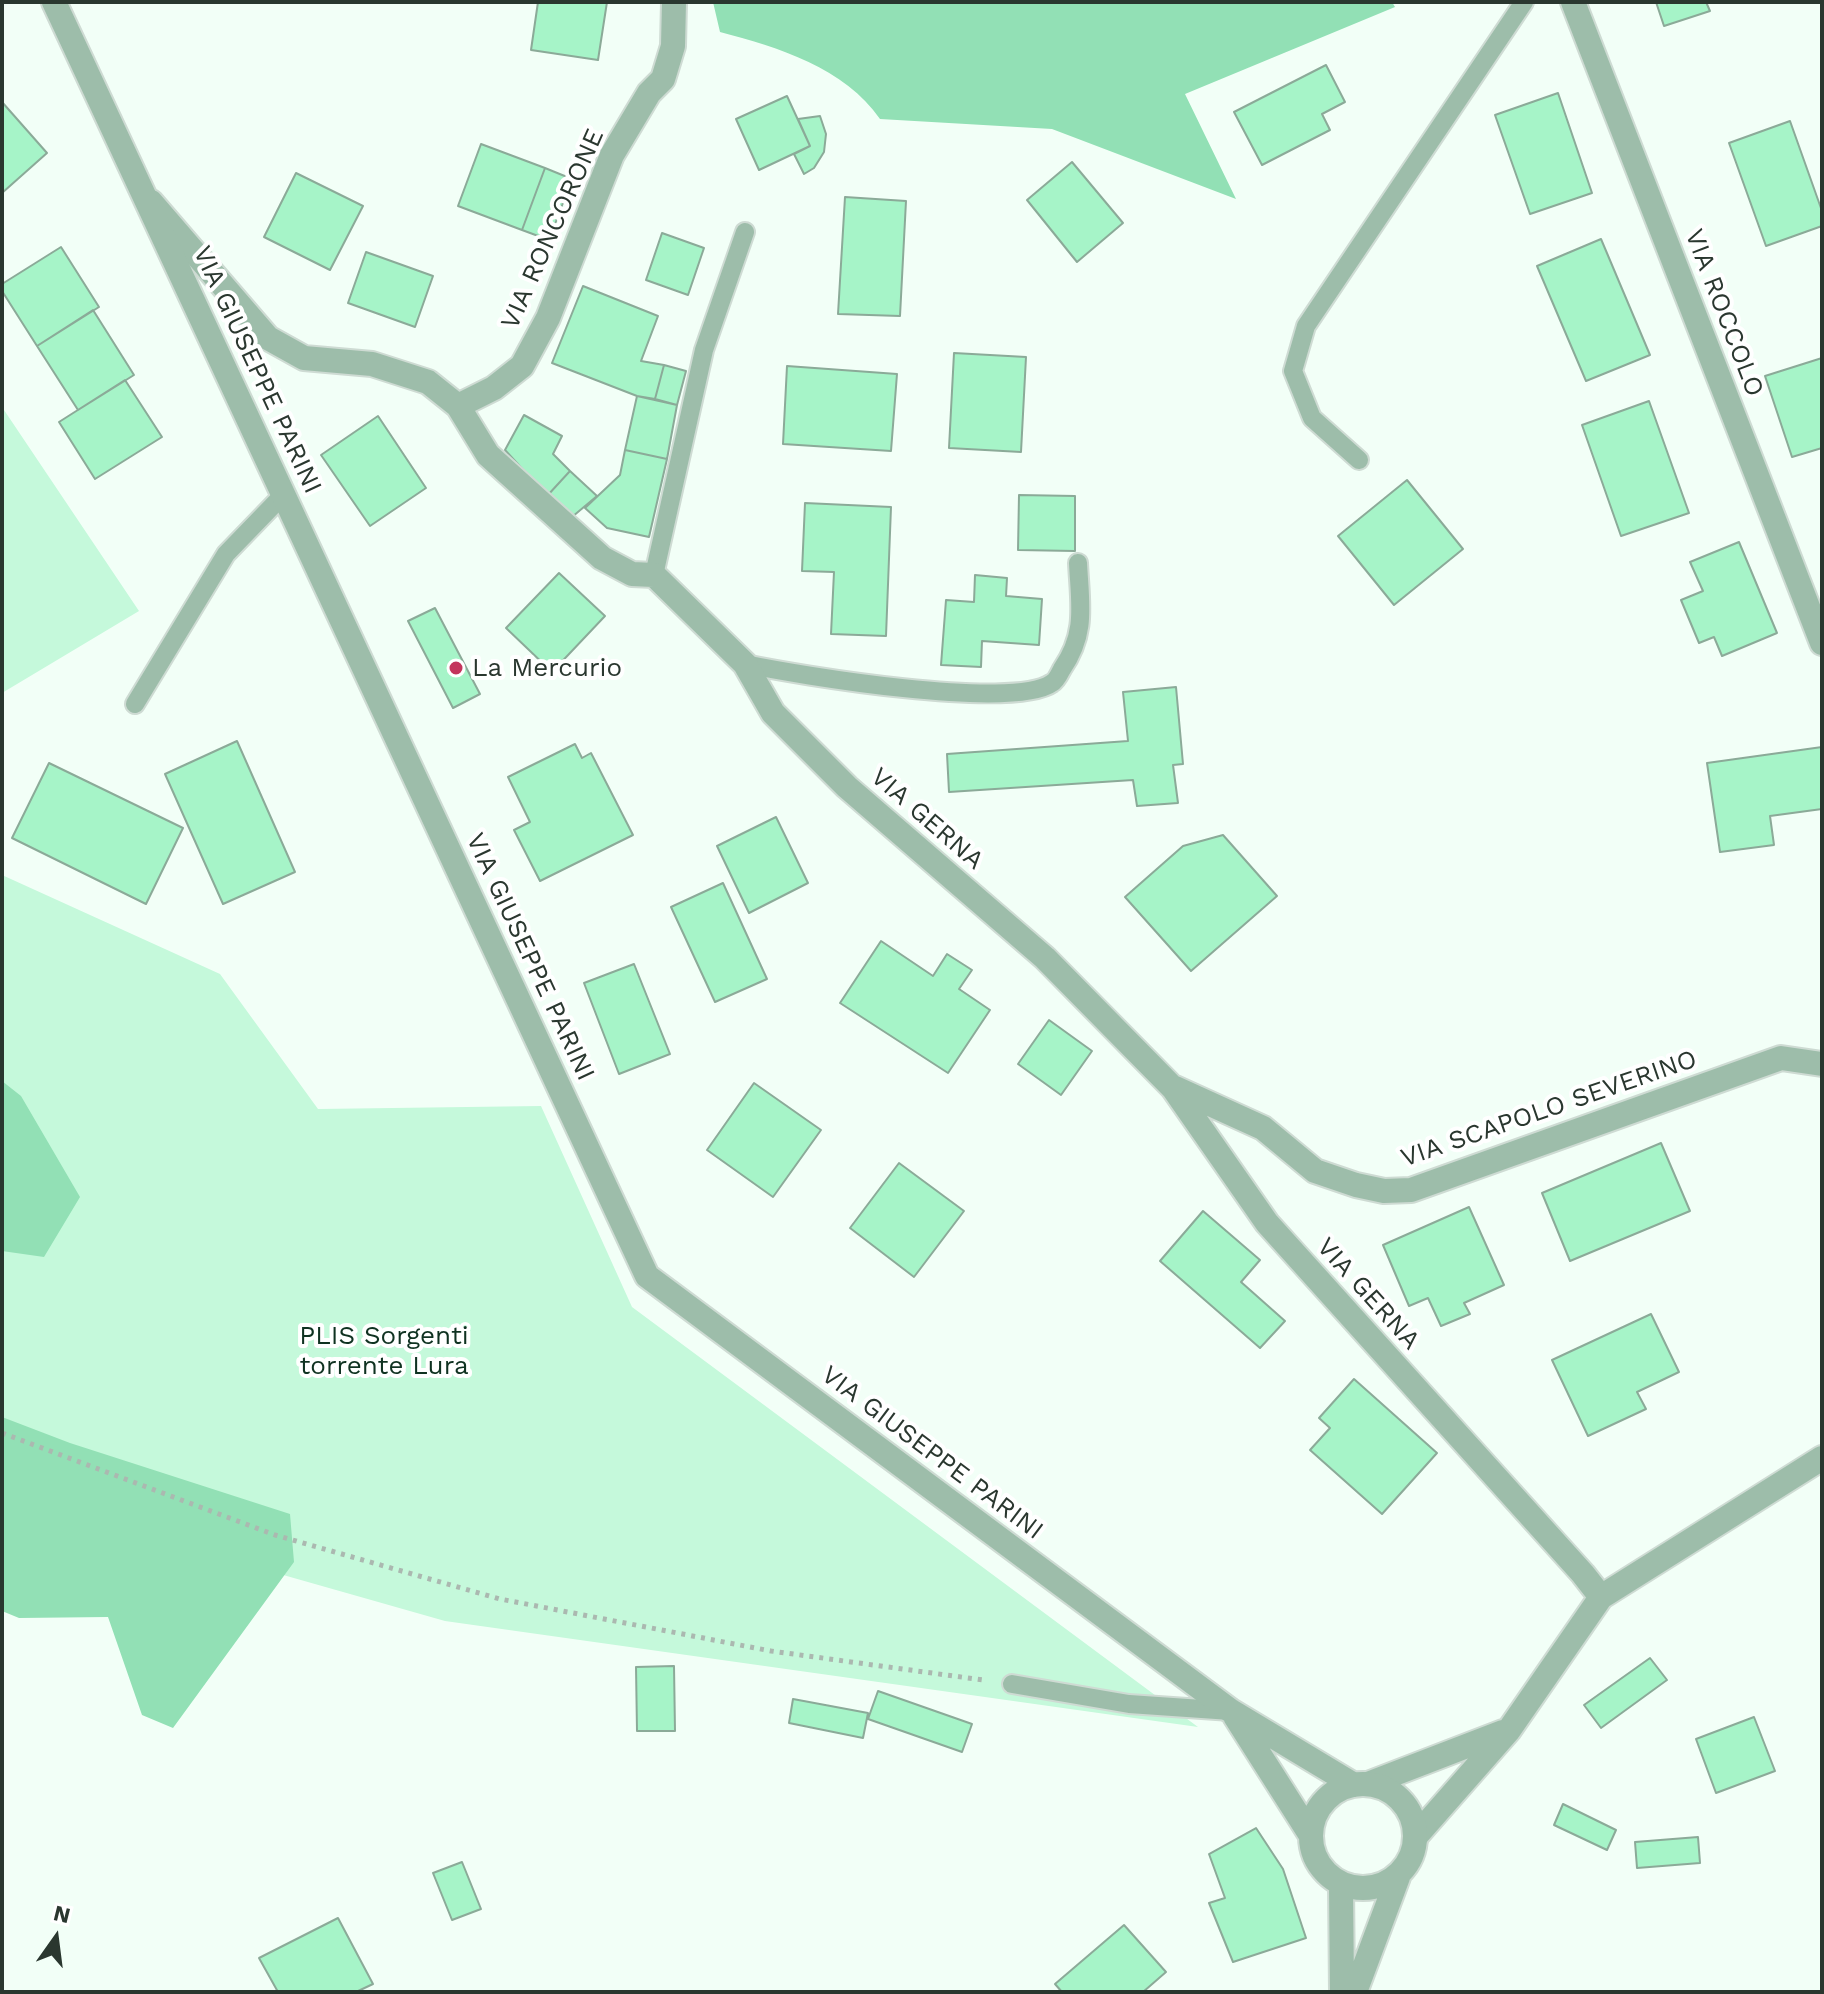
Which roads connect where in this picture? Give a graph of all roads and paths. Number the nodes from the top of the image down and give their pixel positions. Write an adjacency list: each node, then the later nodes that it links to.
1 (54, 2): 5 (street, VIA GIUSEPPE PARINI)
2 (674, 2): 7 (street, VIA RONCORONE)
3 (1524, 2): 8 (lane)
4 (1573, 2): 12 (street, VIA ROCCOLO)
5 (146, 197): 7 (street); 9 (street, VIA GIUSEPPE PARINI)
6 (745, 232): 11 (lane)
7 (458, 406): 11 (street)
8 (1359, 460)
9 (284, 494): 14 (lane); 21 (street, VIA GIUSEPPE PARINI)
10 (1078, 563): 13 (lane)
11 (654, 575): 13 (street, VIA GERNA)
12 (1822, 643)
13 (745, 664): 16 (street, VIA GERNA)
14 (135, 704)
15 (1822, 1064): 16 (street, VIA SCAPOLO SEVERINO)
16 (1173, 1088): 19 (street, VIA GERNA)
17 (2, 1433): 20 (path)
18 (1822, 1458): 19 (street)
19 (1601, 1597): 22 (street)
20 (1012, 1684): 21 (lane)
21 (1231, 1711): 23 (street, VIA GIUSEPPE PARINI); 24 (street, VIA GIUSEPPE PARINI)
22 (1509, 1730): 23 (street); 25 (street)
23 (1361, 1784): 24 (street); 25 (street)
24 (1310, 1834): 27 (street)
25 (1416, 1836): 26 (street)
26 (1398, 1877): 27 (street); 29 (street)
27 (1341, 1884): 28 (street)
28 (1342, 1992)
29 (1355, 1992)

